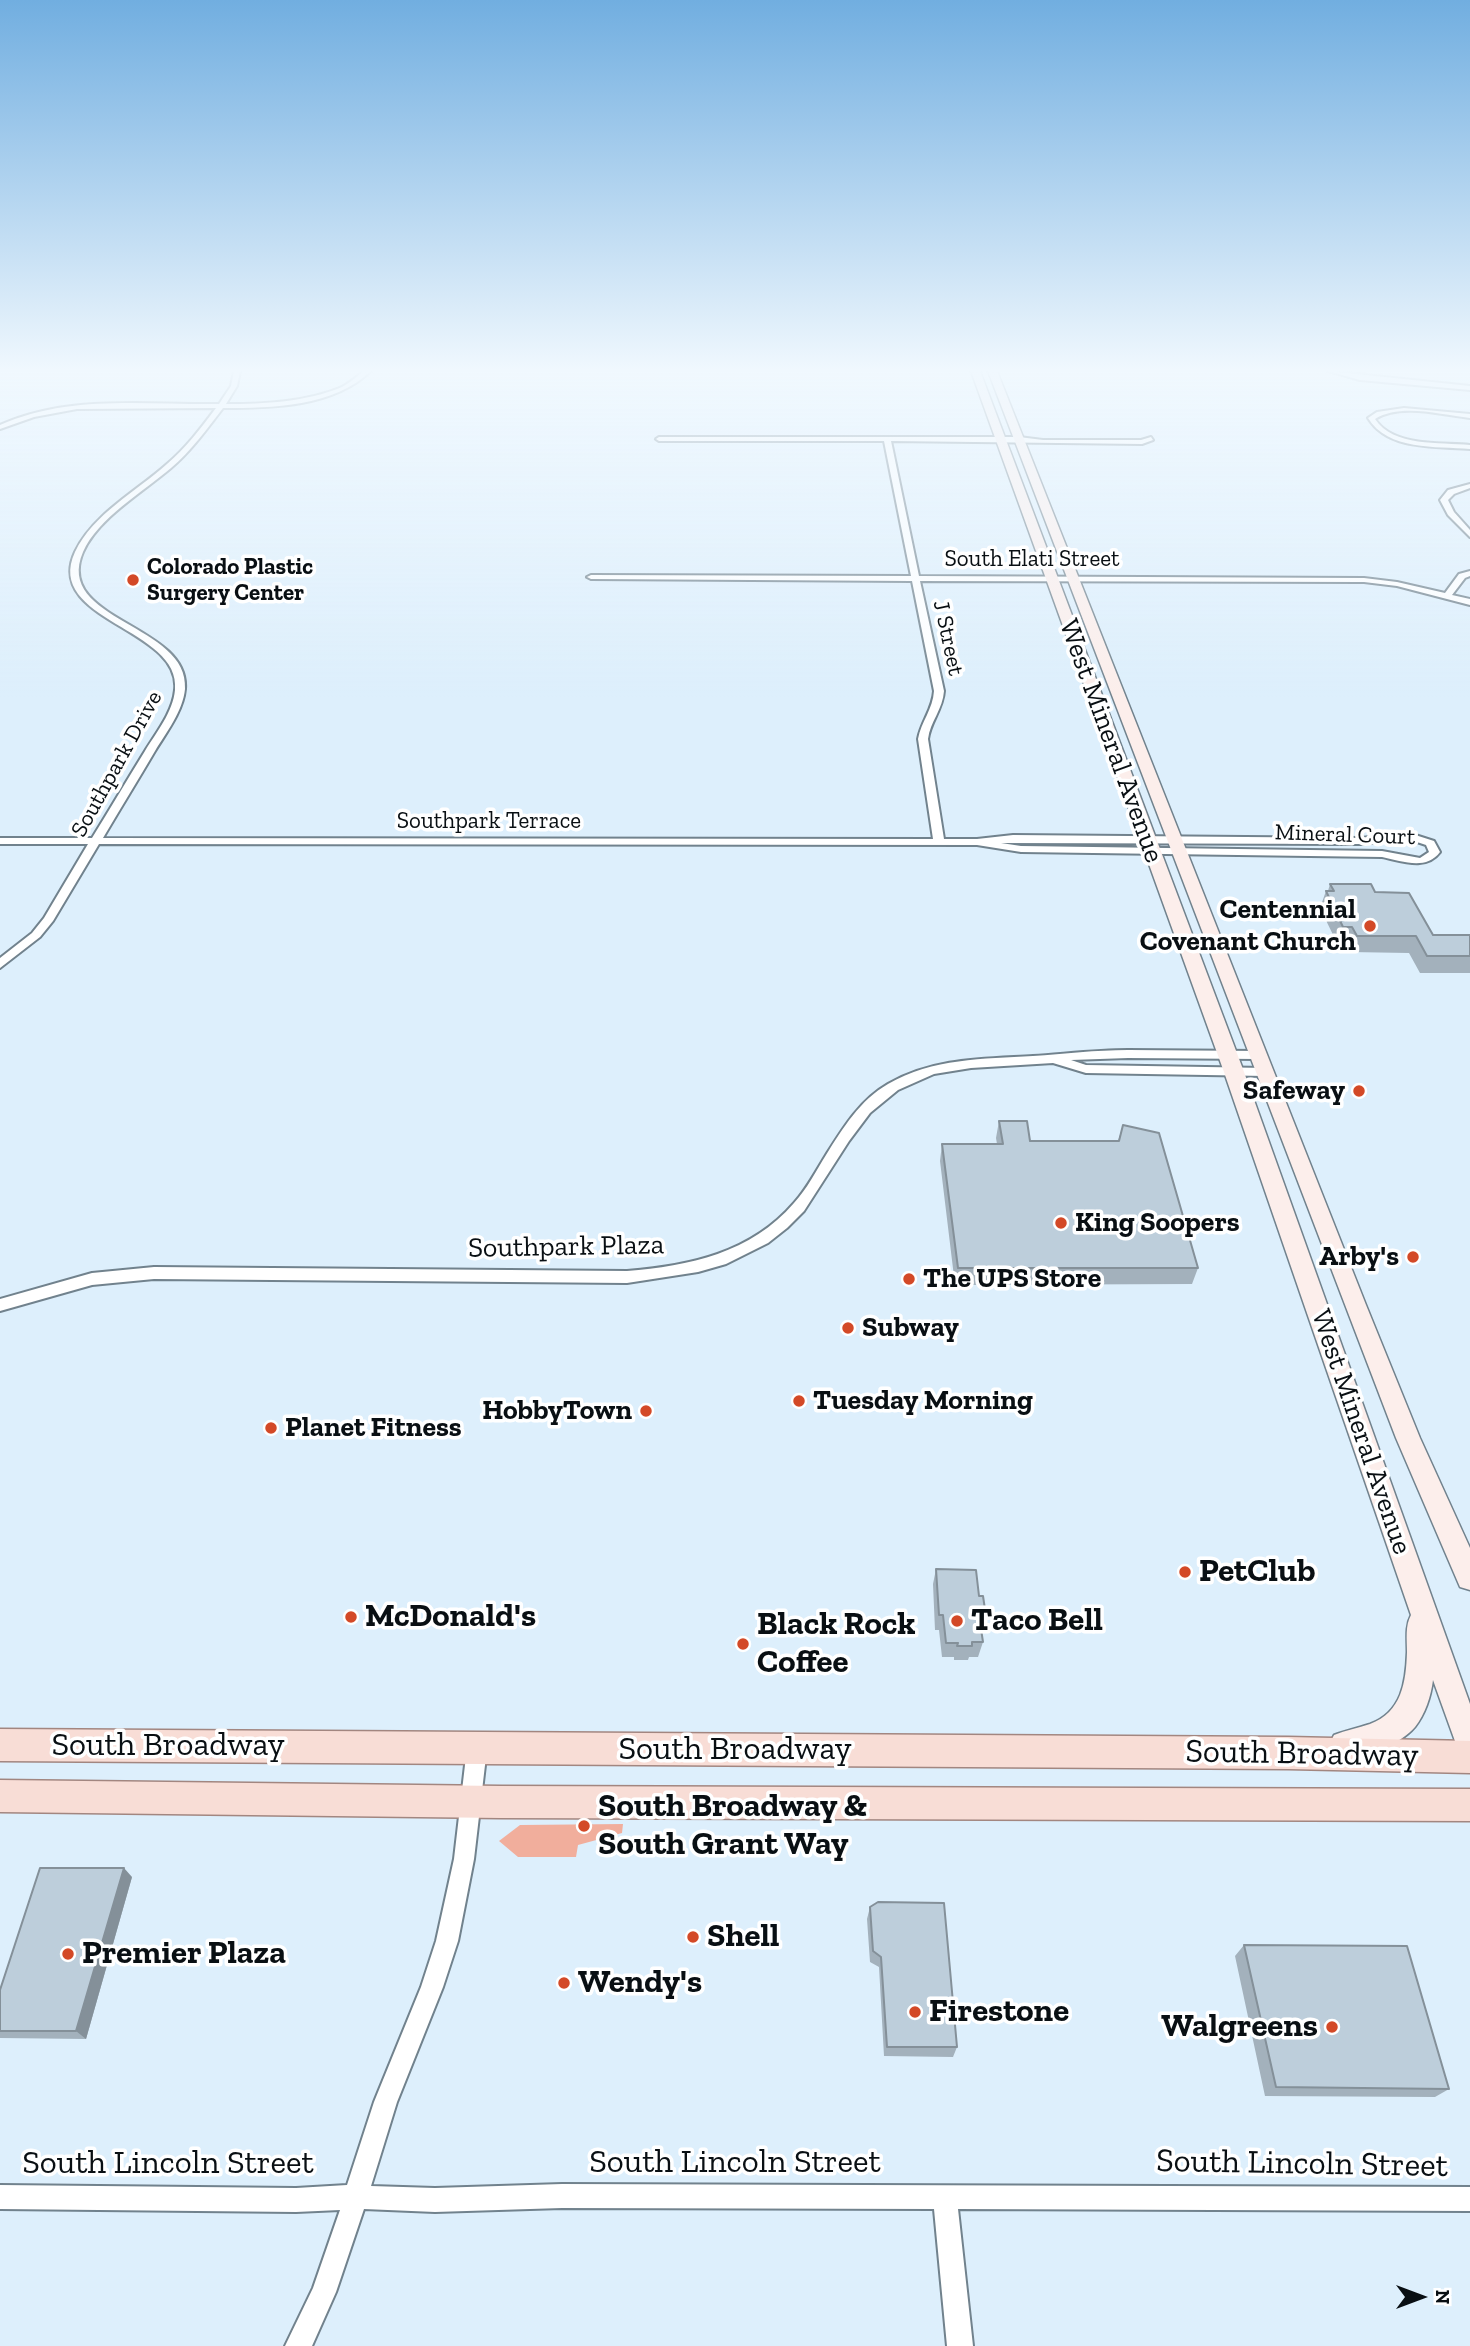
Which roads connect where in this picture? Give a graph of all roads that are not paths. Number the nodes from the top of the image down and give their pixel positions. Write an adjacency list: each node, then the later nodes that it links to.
1 (152, 480): 15 (street, Southpark Drive)
2 (896, 480): 9 (street, J Street)
3 (1017, 480): 10 (main road, West Mineral Avenue)
4 (1035, 480): 11 (main road, West Mineral Avenue)
5 (1470, 486): 6 (street)
6 (1470, 535)
7 (1470, 573): 12 (street)
8 (591, 577): 9 (street, South Elati Street)
9 (916, 577): 10 (street, South Elati Street); 16 (street, J Street)
10 (1051, 578): 11 (street, South Elati Street); 17 (main road, West Mineral Avenue)
11 (1071, 578): 12 (street, South Elati Street); 18 (main road, West Mineral Avenue)
12 (1447, 596): 13 (street, South Elati Street)
13 (1470, 602)
14 (0, 841): 15 (street, Southpark Terrace)
15 (96, 841): 16 (street, Southpark Terrace); 19 (street, Southpark Drive)
16 (939, 842): 17 (street, Southpark Terrace)
17 (1148, 844): 18 (street, Mineral Court); 20 (main road, West Mineral Avenue)
18 (1176, 845): 18 (street, Mineral Court); 21 (main road, West Mineral Avenue)
19 (0, 964)
20 (1231, 1064): 21 (street, Southpark Plaza); 22 (street, Southpark Plaza); 24 (main road, West Mineral Avenue)
21 (1262, 1064): 23 (main road, West Mineral Avenue)
22 (0, 1305)
23 (1470, 1578)
24 (1421, 1606): 26 (main road, West Mineral Avenue); 28 (main road)
25 (0, 1745): 27 (main road, South Broadway)
26 (1470, 1745)
27 (477, 1748): 28 (main road, South Broadway); 31 (street)
28 (1287, 1752): 29 (main road, South Broadway)
29 (1470, 1757)
30 (0, 1796): 31 (main road, South Broadway)
31 (471, 1801): 32 (main road, South Broadway); 35 (street)
32 (1470, 1805)
33 (946, 2196): 35 (street, South Lincoln Street); 36 (street, South Lincoln Street); 38 (street)
34 (0, 2197): 35 (street, South Lincoln Street)
35 (356, 2197): 37 (street)
36 (1470, 2199)
37 (298, 2346)
38 (960, 2346)

